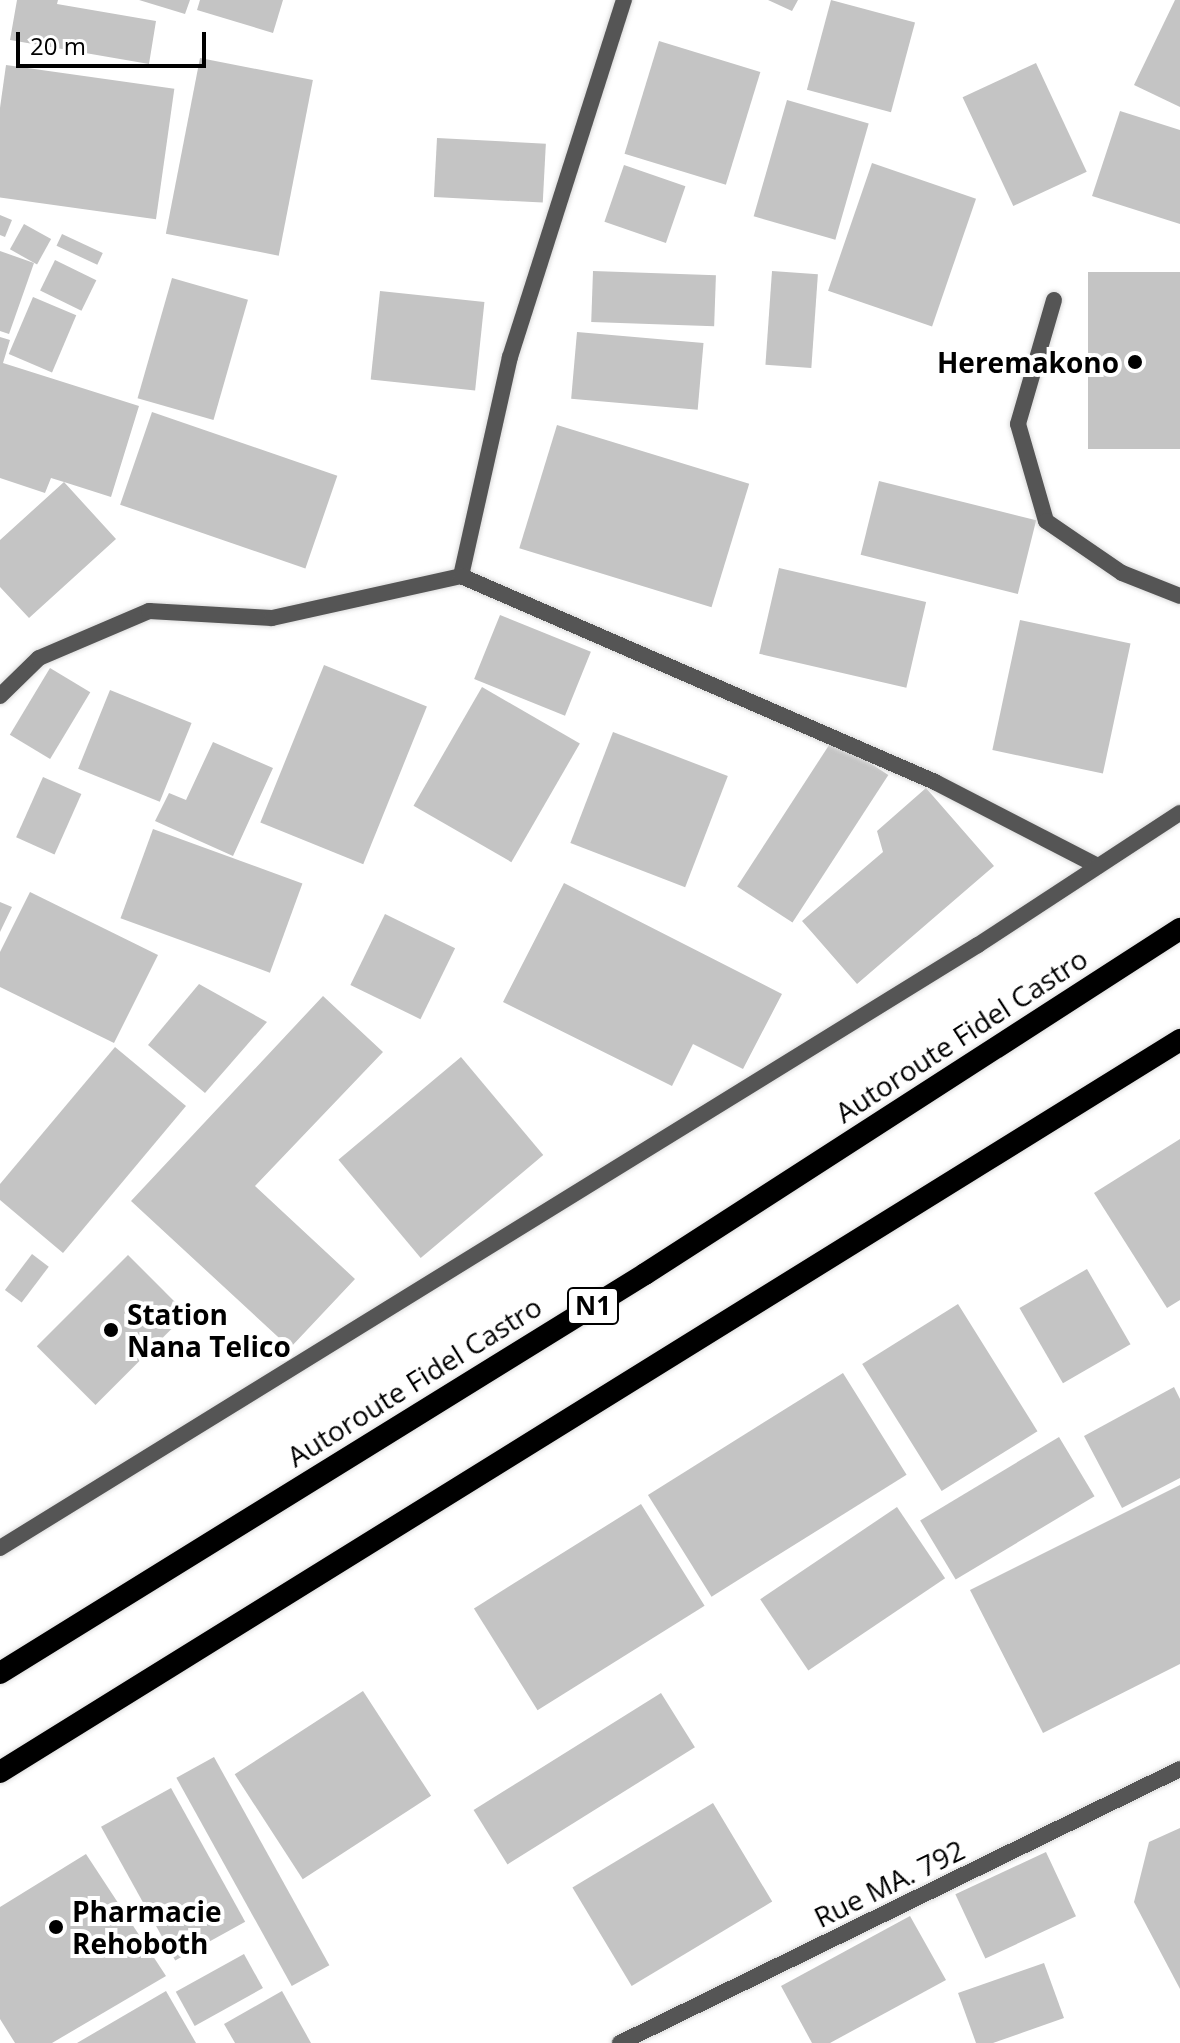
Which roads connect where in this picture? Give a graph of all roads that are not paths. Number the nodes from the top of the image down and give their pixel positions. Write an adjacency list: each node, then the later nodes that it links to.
1 (624, 0): 3 (street)
2 (1054, 300): 4 (street)
3 (461, 576): 5 (street); 7 (street)
4 (1180, 596)
5 (0, 696)
6 (1180, 813): 7 (street)
7 (1098, 866): 10 (street)
8 (1180, 929): 11 (highway, Autoroute Fidel Castro / N1)
9 (1180, 1040): 13 (highway)
10 (0, 1548)
11 (0, 1673)
12 (1180, 1769): 14 (street, Rue MA. 792)
13 (0, 1772)
14 (620, 2043)

